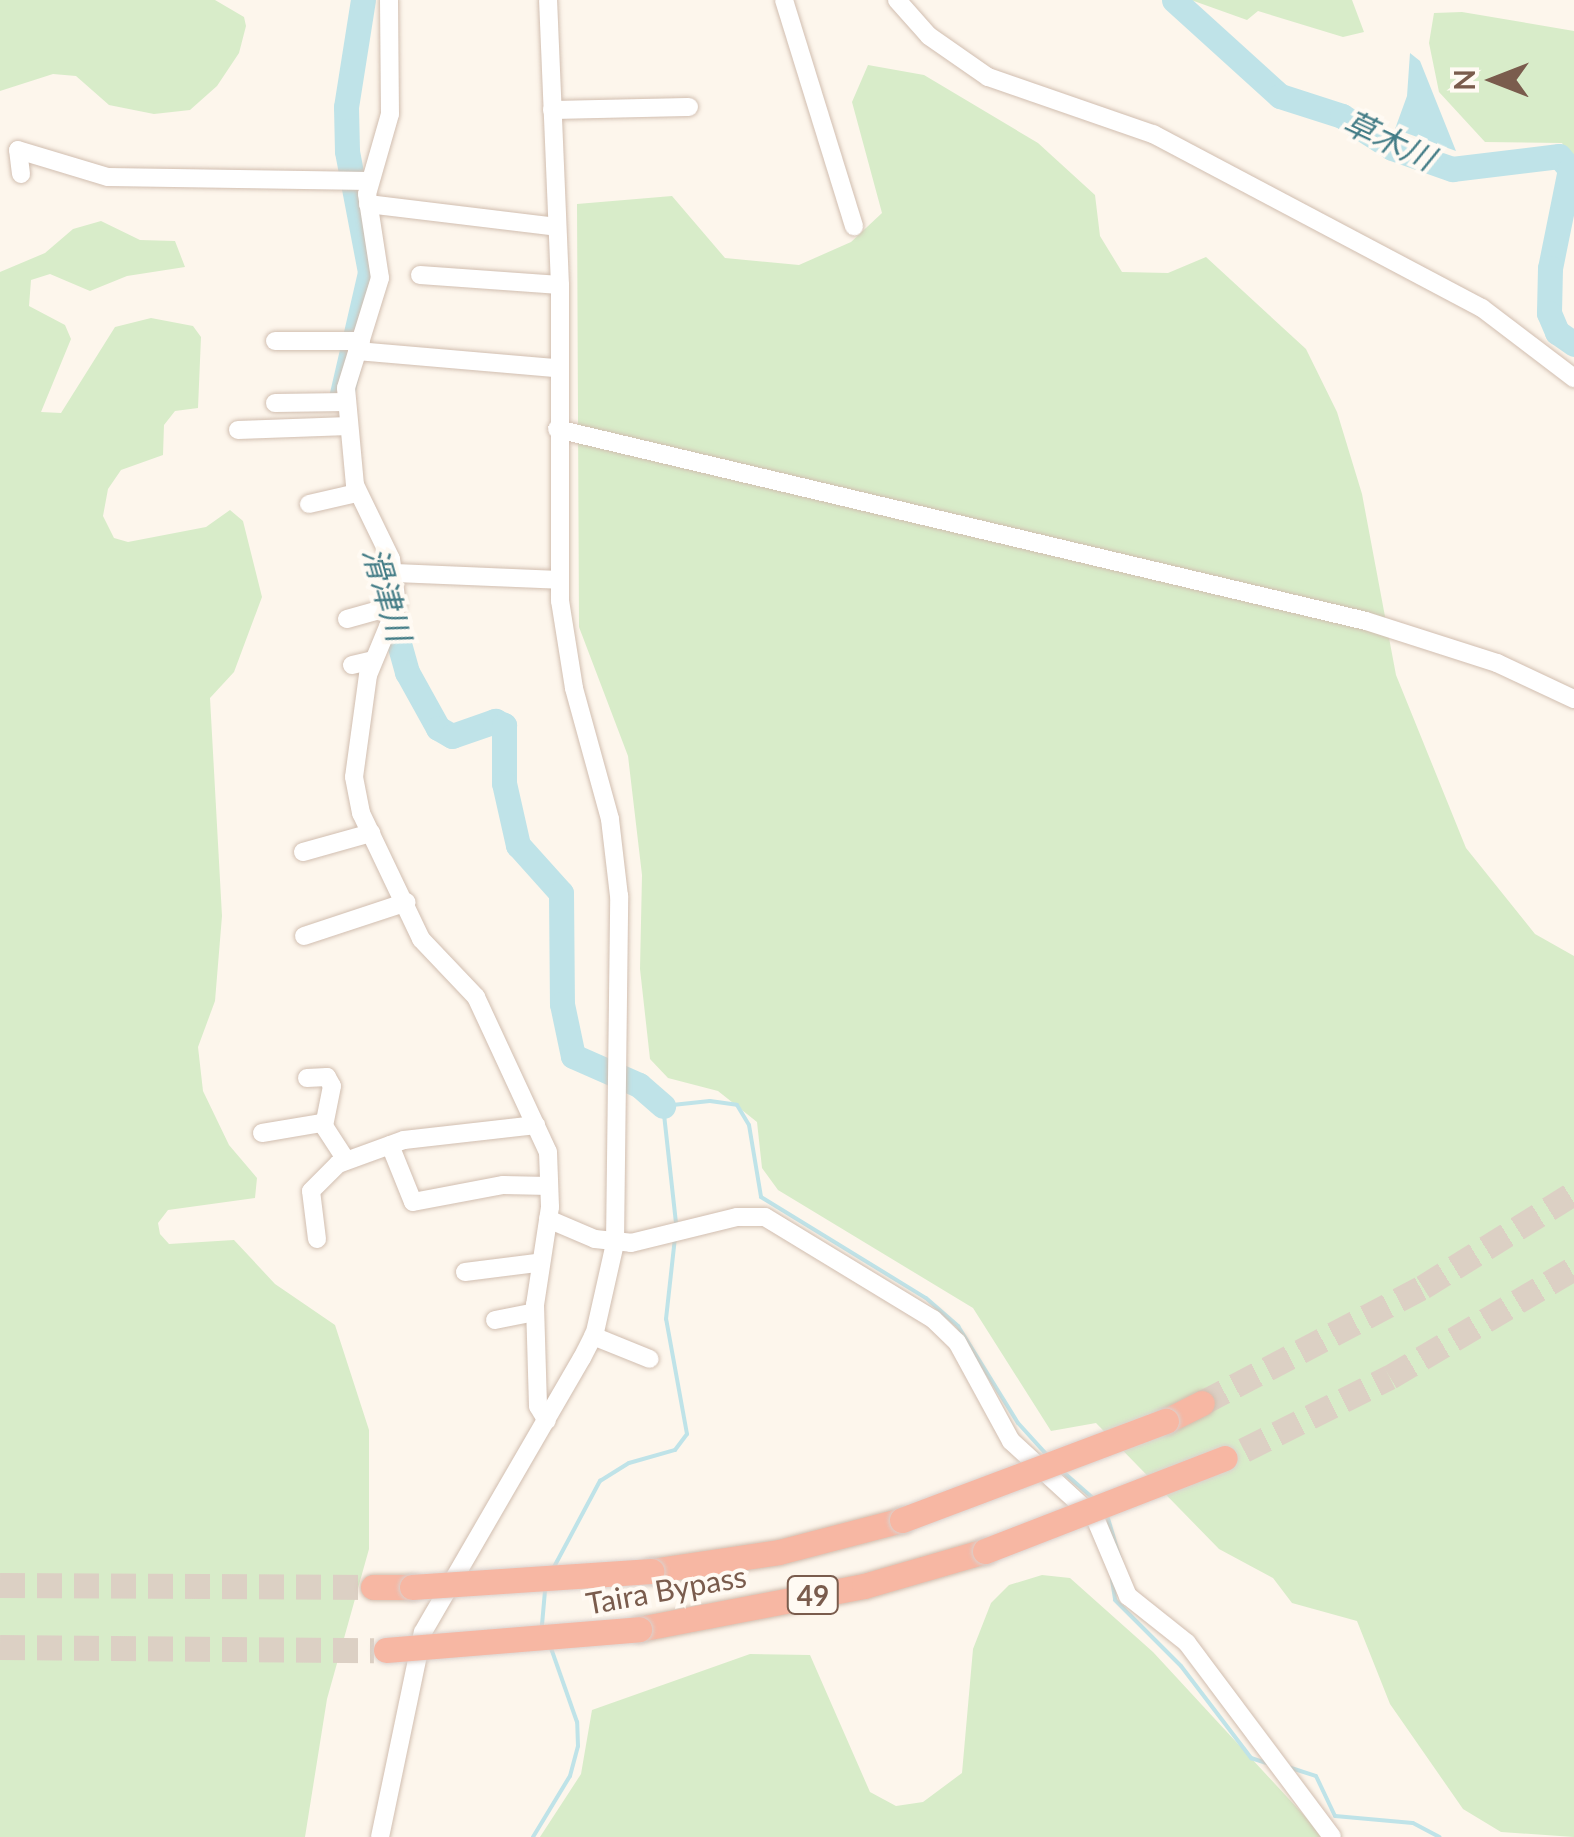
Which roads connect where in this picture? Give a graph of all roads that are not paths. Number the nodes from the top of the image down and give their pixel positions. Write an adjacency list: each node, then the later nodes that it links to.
1 (388, 0): 8 (street)
2 (548, 0): 6 (street)
3 (784, 0): 10 (street)
4 (897, 0): 17 (street)
5 (689, 106): 6 (street)
6 (552, 110): 11 (street)
7 (21, 174): 8 (street)
8 (369, 181): 9 (street)
9 (368, 204): 11 (street); 15 (street)
10 (854, 226)
11 (557, 227): 13 (street)
12 (420, 275): 13 (street)
13 (560, 285): 16 (street)
14 (275, 341): 15 (street)
15 (359, 346): 16 (street); 18 (street)
16 (557, 368): 21 (street)
17 (1574, 378)
18 (347, 402): 19 (street); 20 (street)
19 (275, 403)
20 (349, 426): 22 (street); 23 (street)
21 (556, 428): 26 (street); 31 (street)
22 (238, 430)
23 (358, 493): 24 (street); 25 (street)
24 (308, 504)
25 (395, 573): 26 (street); 27 (street)
26 (559, 580): 45 (street)
27 (398, 605): 28 (street); 29 (street)
28 (347, 619)
29 (372, 660): 30 (street); 32 (street)
30 (352, 665)
31 (1574, 698)
32 (371, 833): 33 (street); 34 (street)
33 (303, 852)
34 (406, 902): 35 (street); 37 (street)
35 (304, 936)
36 (307, 1078): 38 (street)
37 (536, 1125): 40 (street); 42 (street)
38 (324, 1126): 39 (street); 41 (street)
39 (262, 1132)
40 (390, 1145): 41 (street); 42 (street)
41 (346, 1160): 44 (street)
42 (549, 1186): 43 (street)
43 (548, 1220): 45 (street); 46 (street)
44 (317, 1239)
45 (615, 1241): 50 (street); 58 (street)
46 (536, 1263): 47 (street); 48 (street)
47 (466, 1272)
48 (534, 1312): 49 (street); 53 (street)
49 (494, 1320)
50 (593, 1336): 51 (street); 53 (street)
51 (650, 1359)
52 (1202, 1402): 55 (highway, Taira Bypass / 49, bridge)
53 (547, 1421): 57 (street)
54 (1235, 1454): 56 (highway, Taira Bypass / 49, bridge)
55 (373, 1587)
56 (380, 1650)
57 (380, 1837)
58 (1332, 1837)

